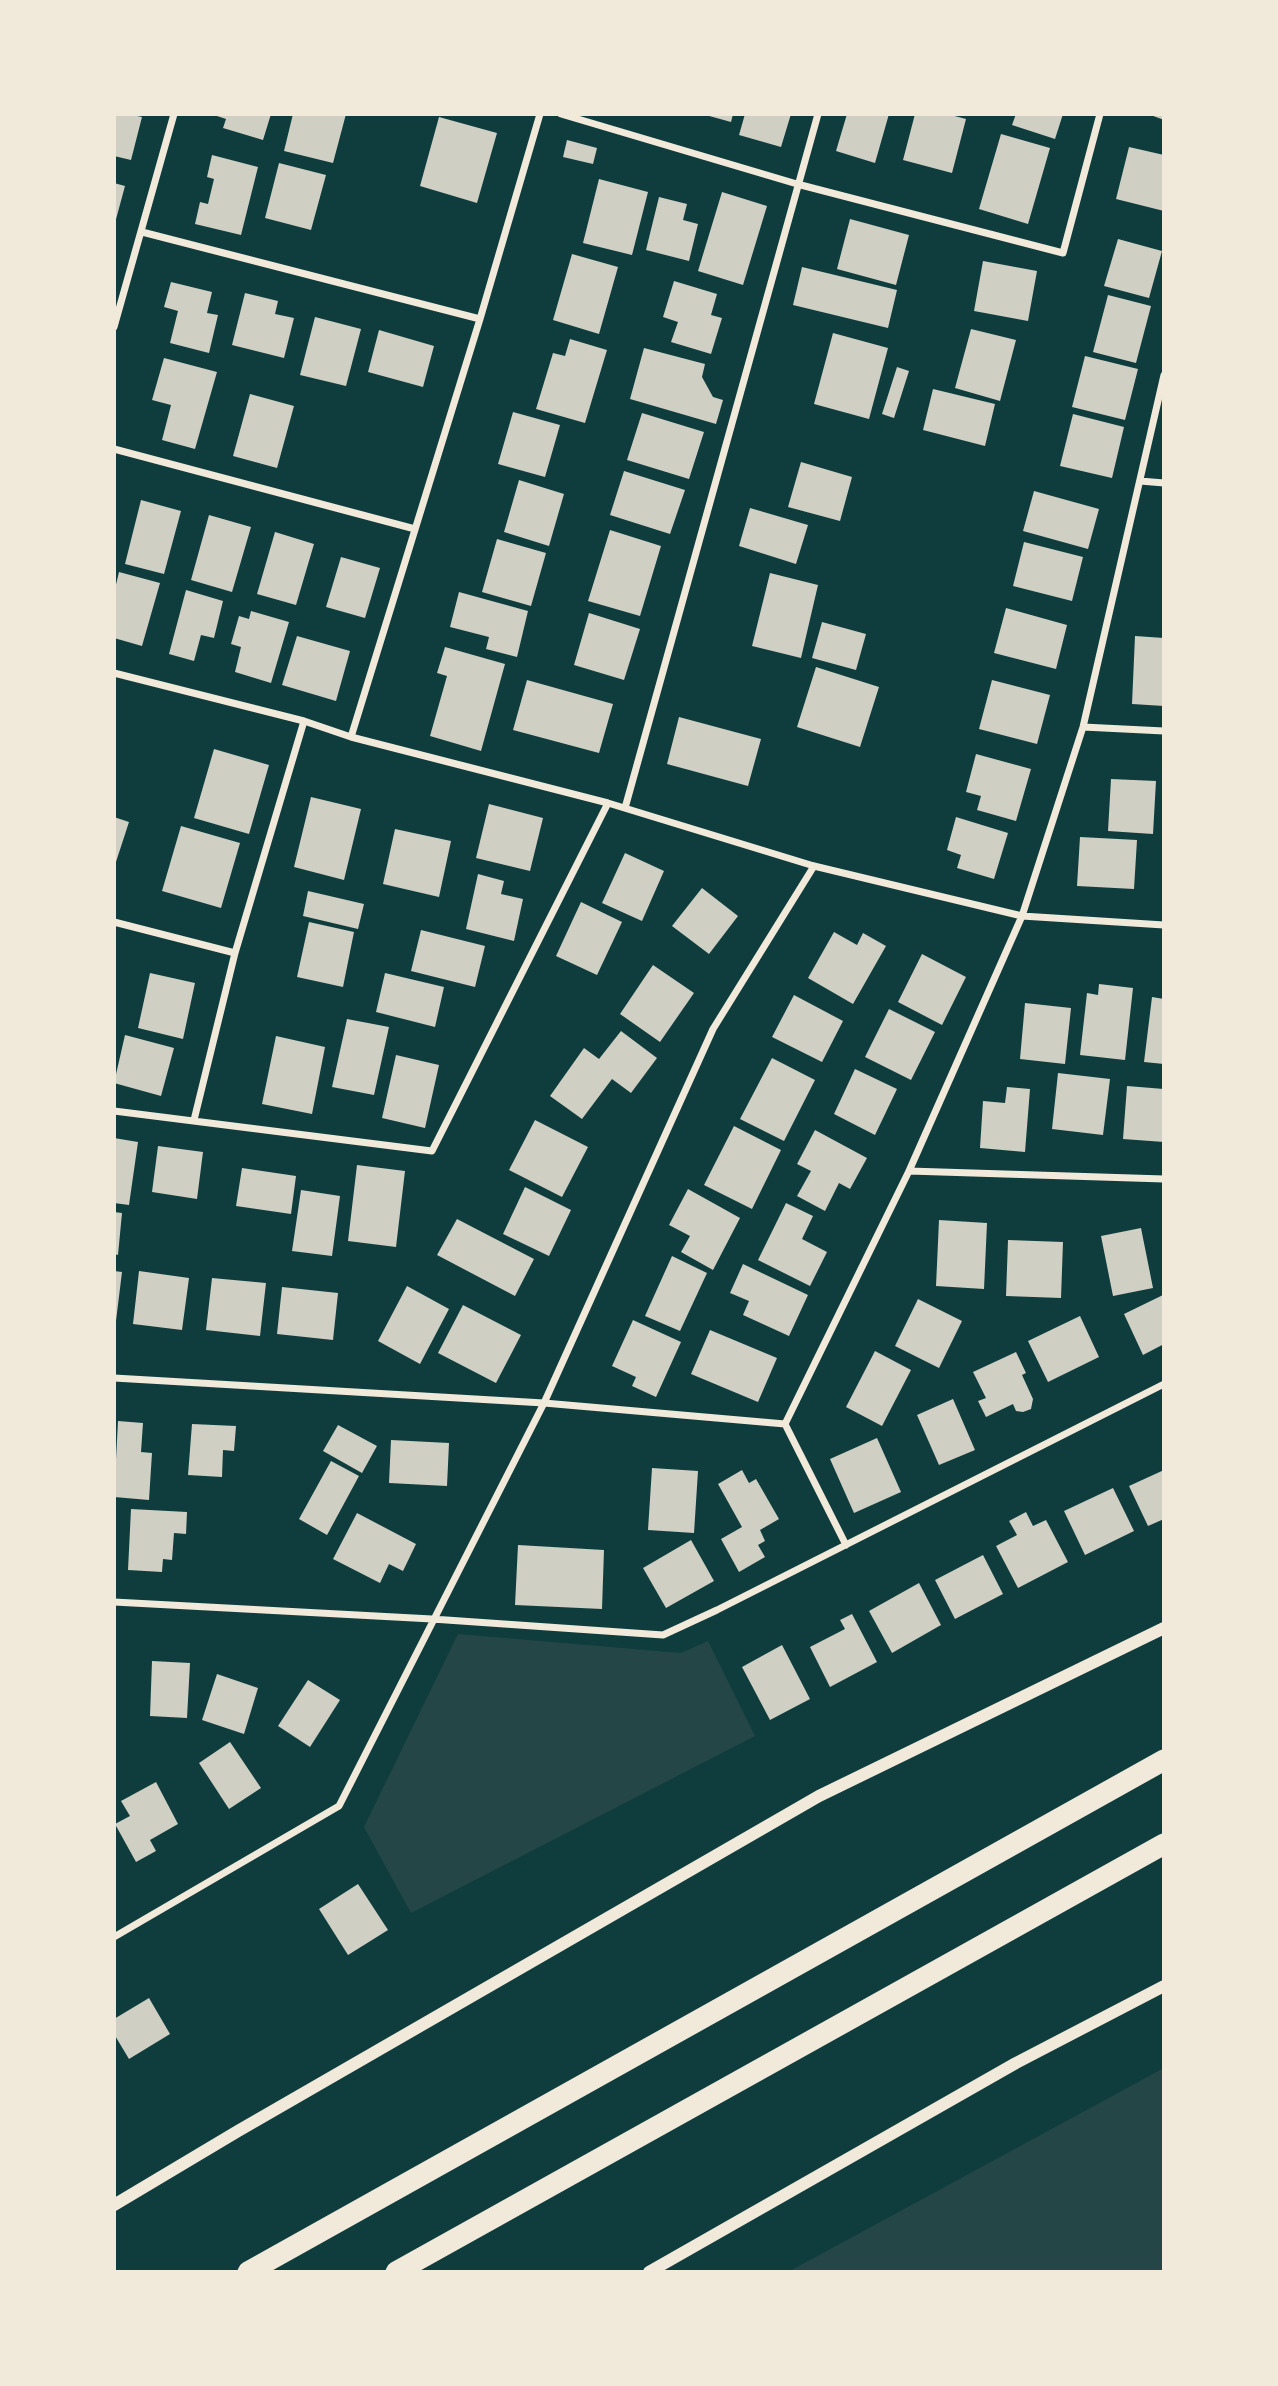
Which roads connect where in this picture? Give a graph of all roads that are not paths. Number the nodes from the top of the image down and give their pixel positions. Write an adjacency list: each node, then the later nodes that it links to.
1 (174, 114): 7 (street)
2 (540, 114): 8 (street)
3 (561, 114): 6 (street)
4 (818, 114): 6 (street)
5 (1100, 114): 6 (street)
6 (797, 184): 21 (street)
7 (142, 232): 8 (street); 9 (street)
8 (480, 319): 14 (street)
9 (114, 327)
10 (1164, 375): 12 (street)
11 (114, 449): 14 (street)
12 (1140, 481): 13 (street); 17 (street)
13 (1164, 483)
14 (415, 529): 19 (street)
15 (114, 673): 16 (street)
16 (304, 721): 19 (street); 26 (street)
17 (1083, 727): 18 (street); 23 (street)
18 (1164, 731)
19 (351, 737): 20 (street)
20 (608, 803): 21 (street); 28 (street)
21 (625, 808): 22 (street)
22 (814, 866): 23 (street); 33 (street)
23 (1022, 916): 25 (street); 29 (street)
24 (114, 922): 26 (street)
25 (1164, 925)
26 (235, 953): 28 (street)
27 (114, 1111): 28 (street)
28 (194, 1120)
29 (909, 1171): 30 (street); 34 (street)
30 (1164, 1180)
31 (114, 1378): 33 (street)
32 (1164, 1384): 35 (street)
33 (544, 1403): 34 (street); 37 (street)
34 (785, 1424): 35 (street)
35 (846, 1545): 37 (street)
36 (114, 1602): 37 (street)
37 (432, 1619): 41 (street)
38 (1164, 1628): 43 (street)
39 (1164, 1759): 44 (highway)
40 (1164, 1843): 45 (highway)
41 (114, 1937)
42 (1164, 1986): 46 (street)
43 (114, 2205)
44 (248, 2272)
45 (396, 2272)
46 (649, 2272)

